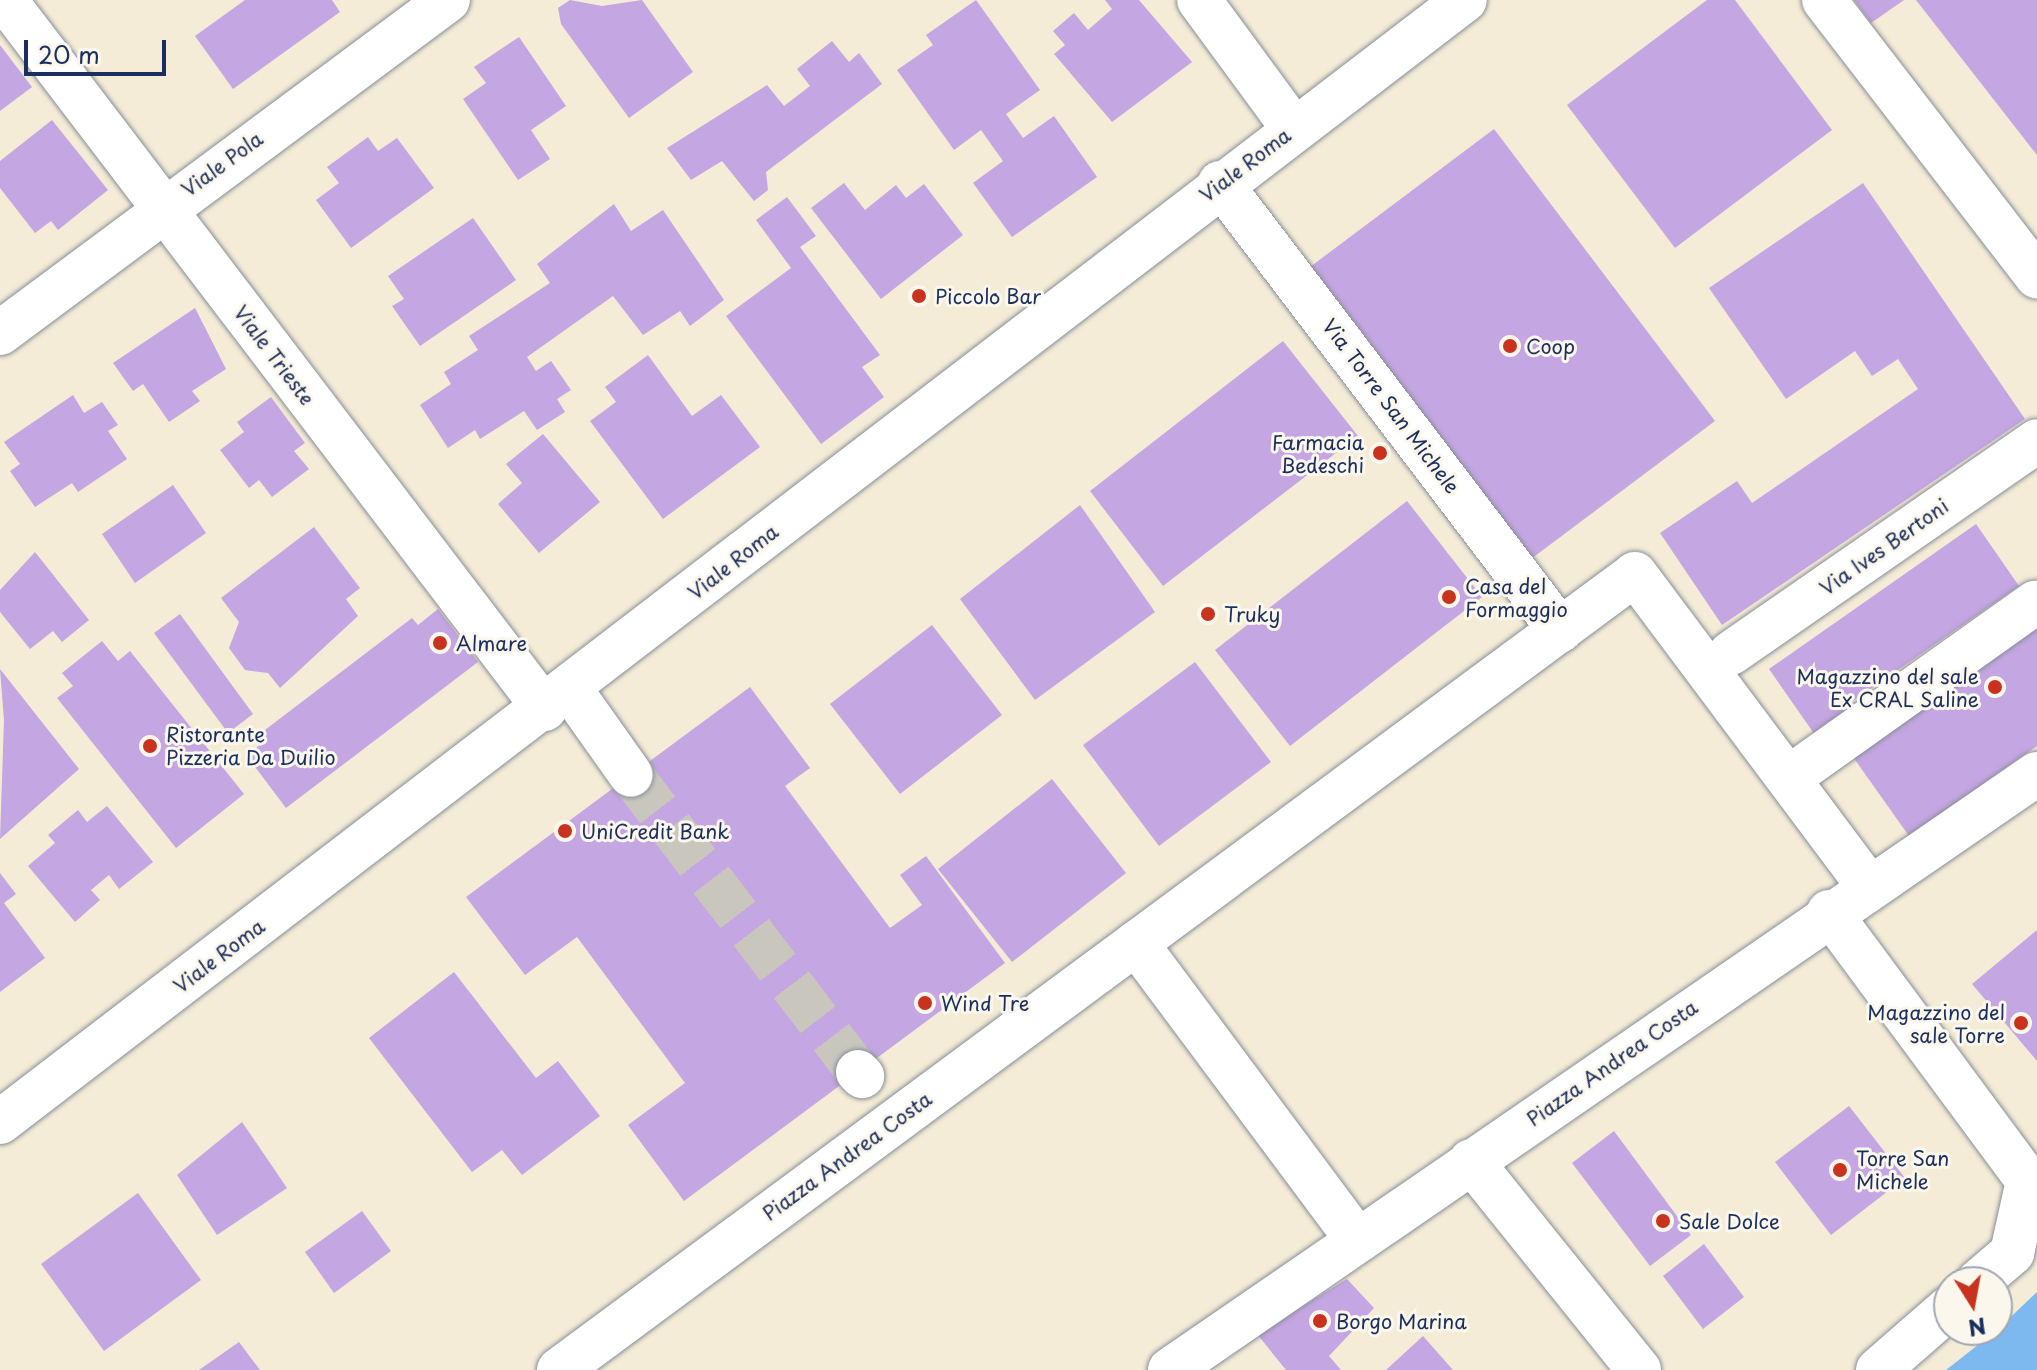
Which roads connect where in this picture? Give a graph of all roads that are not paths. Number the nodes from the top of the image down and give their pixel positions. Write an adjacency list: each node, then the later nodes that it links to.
1 (5, 0): 8 (street, Viale Trieste)
2 (448, 0): 8 (street, Viale Pola)
3 (1199, 0): 6 (street)
4 (1465, 0): 6 (street, Viale Roma)
5 (1824, 0): 9 (street)
6 (1293, 128): 7 (street, Viale Roma)
7 (1220, 183): 13 (street, Via Torre San Michele); 15 (street, Viale Roma)
8 (161, 208): 10 (street, Viale Pola); 15 (street, Viale Trieste)
9 (2037, 277)
10 (0, 333)
11 (2037, 441): 14 (street, Via Ives Bertoni)
12 (2035, 603): 18 (street)
13 (1560, 630): 18 (street, Piazza Andrea Costa); 21 (street, Piazza Andrea Costa)
14 (1731, 653)
15 (558, 699): 17 (street, Viale Trieste); 22 (street, Viale Roma)
16 (2037, 774): 19 (street, Piazza Andrea Costa)
17 (631, 775)
18 (1790, 777): 19 (street)
19 (1868, 886): 20 (street, Piazza Andrea Costa)
20 (1829, 912): 23 (street, Piazza Andrea Costa); 24 (street)
21 (1136, 943): 25 (street); 28 (street, Piazza Andrea Costa)
22 (0, 1122)
23 (1471, 1161): 25 (street, Piazza Andrea Costa); 30 (street)
24 (2032, 1180): 26 (street)
25 (1357, 1240): 29 (street, Piazza Andrea Costa)
26 (1997, 1266)
27 (1933, 1322): 31 (street)
28 (559, 1370)
29 (1170, 1370)
30 (1639, 1370)
31 (1878, 1370)

